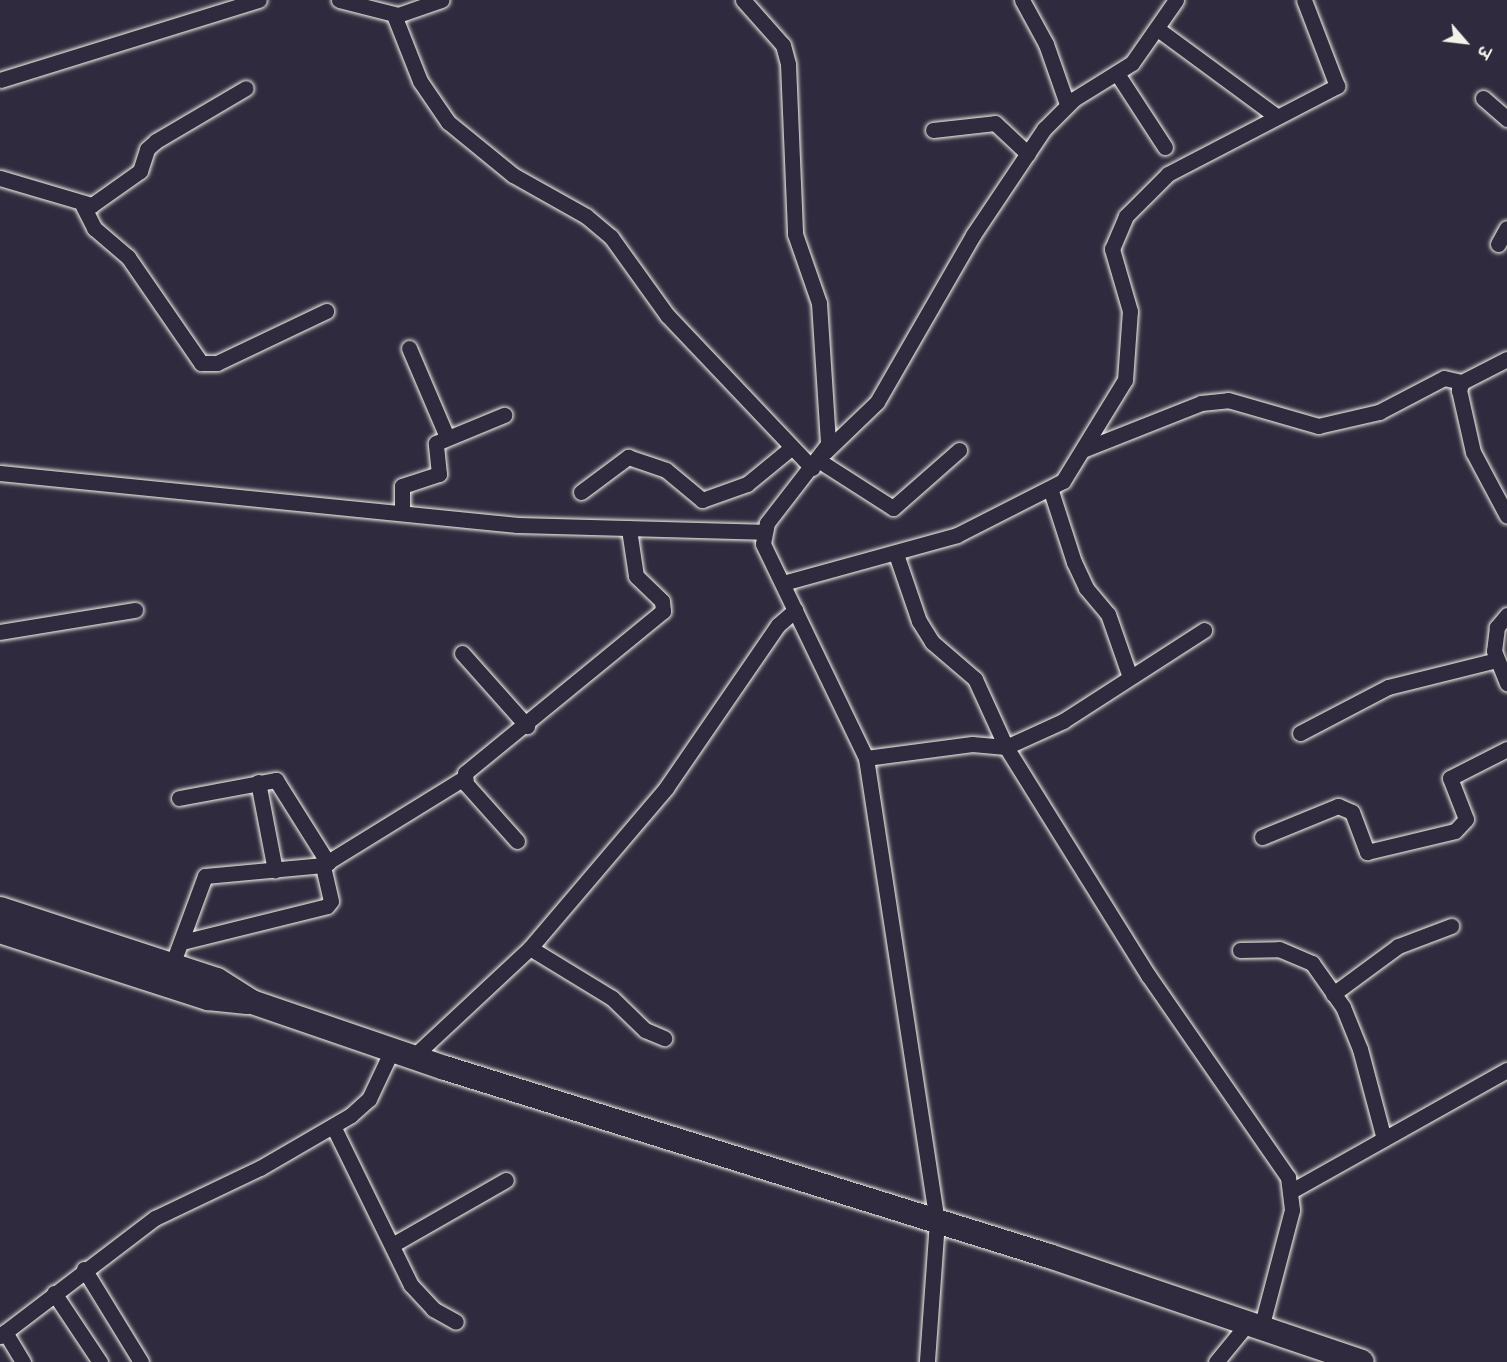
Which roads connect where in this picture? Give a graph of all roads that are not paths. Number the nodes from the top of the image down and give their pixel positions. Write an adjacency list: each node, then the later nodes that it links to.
1 (258, 0): 9 (street)
2 (339, 0): 8 (street)
3 (441, 0): 10 (street)
4 (743, 0): 35 (street)
5 (1022, 0): 16 (street)
6 (1176, 0): 11 (street)
7 (1304, 0): 17 (street)
8 (355, 3): 10 (street)
9 (230, 4): 13 (street)
10 (394, 15): 32 (street)
11 (1158, 30): 12 (street); 17 (street)
12 (1118, 75): 16 (street); 20 (street)
13 (0, 80)
14 (246, 88): 23 (street)
15 (1483, 98): 18 (street)
16 (1067, 104): 21 (street)
17 (1276, 116): 33 (street)
18 (1507, 119)
19 (933, 130): 21 (street)
20 (1166, 147)
21 (1028, 154): 35 (street)
22 (0, 178): 23 (street)
23 (84, 206): 26 (street)
24 (1507, 228): 25 (street)
25 (1498, 244)
26 (326, 311)
27 (409, 348): 31 (street)
28 (1507, 359): 29 (street)
29 (1462, 381): 33 (street); 40 (street)
30 (504, 415): 31 (street)
31 (447, 437): 39 (street)
32 (792, 447): 35 (street); 38 (street)
33 (1085, 449): 37 (street)
34 (959, 450): 35 (street)
35 (818, 460): 42 (street)
36 (0, 472): 39 (street)
37 (1051, 491): 43 (street); 52 (street)
38 (581, 492)
39 (402, 512): 41 (street)
40 (1507, 516)
41 (629, 530): 42 (street); 54 (street)
42 (763, 532): 44 (street)
43 (896, 554): 44 (street); 56 (street)
44 (783, 584): 46 (street)
45 (135, 610): 49 (street)
46 (795, 610): 58 (street); 70 (street)
47 (1507, 615): 51 (street)
48 (1204, 630): 52 (street)
49 (0, 632)
50 (462, 653): 54 (street)
51 (1497, 660): 53 (street); 55 (street)
52 (1130, 678): 56 (street)
53 (1507, 684)
54 (527, 726): 59 (street)
55 (1300, 733)
56 (1006, 747): 58 (street); 81 (street)
57 (1507, 749): 62 (street)
58 (866, 758): 82 (street)
59 (464, 778): 63 (street); 64 (street)
60 (258, 782): 61 (street); 64 (street); 65 (street)
61 (180, 798)
62 (1262, 837)
63 (518, 841)
64 (326, 864): 65 (street); 69 (street)
65 (275, 870): 69 (street)
66 (0, 909): 72 (main road)
67 (1451, 926): 73 (street)
68 (0, 931): 74 (main road)
69 (182, 942): 72 (street)
70 (530, 948): 75 (street); 76 (street)
71 (1240, 951): 73 (street)
72 (172, 965): 74 (main road)
73 (1334, 994): 79 (street)
74 (252, 1002): 76 (main road)
75 (664, 1038)
76 (402, 1054): 78 (street); 82 (main road)
77 (1507, 1070): 79 (street)
78 (333, 1126): 83 (street); 84 (street)
79 (1384, 1139): 81 (street)
80 (506, 1180): 83 (street)
81 (1293, 1190): 87 (street)
82 (937, 1221): 87 (main road); 92 (street)
83 (392, 1245): 86 (street)
84 (84, 1269): 85 (street); 91 (street)
85 (54, 1293): 88 (street); 90 (street)
86 (456, 1322)
87 (1254, 1326): 93 (street); 94 (main road)
88 (2, 1334): 89 (street)
89 (23, 1362)
90 (100, 1362)
91 (141, 1362)
92 (927, 1362)
93 (1216, 1362)
94 (1362, 1362)

